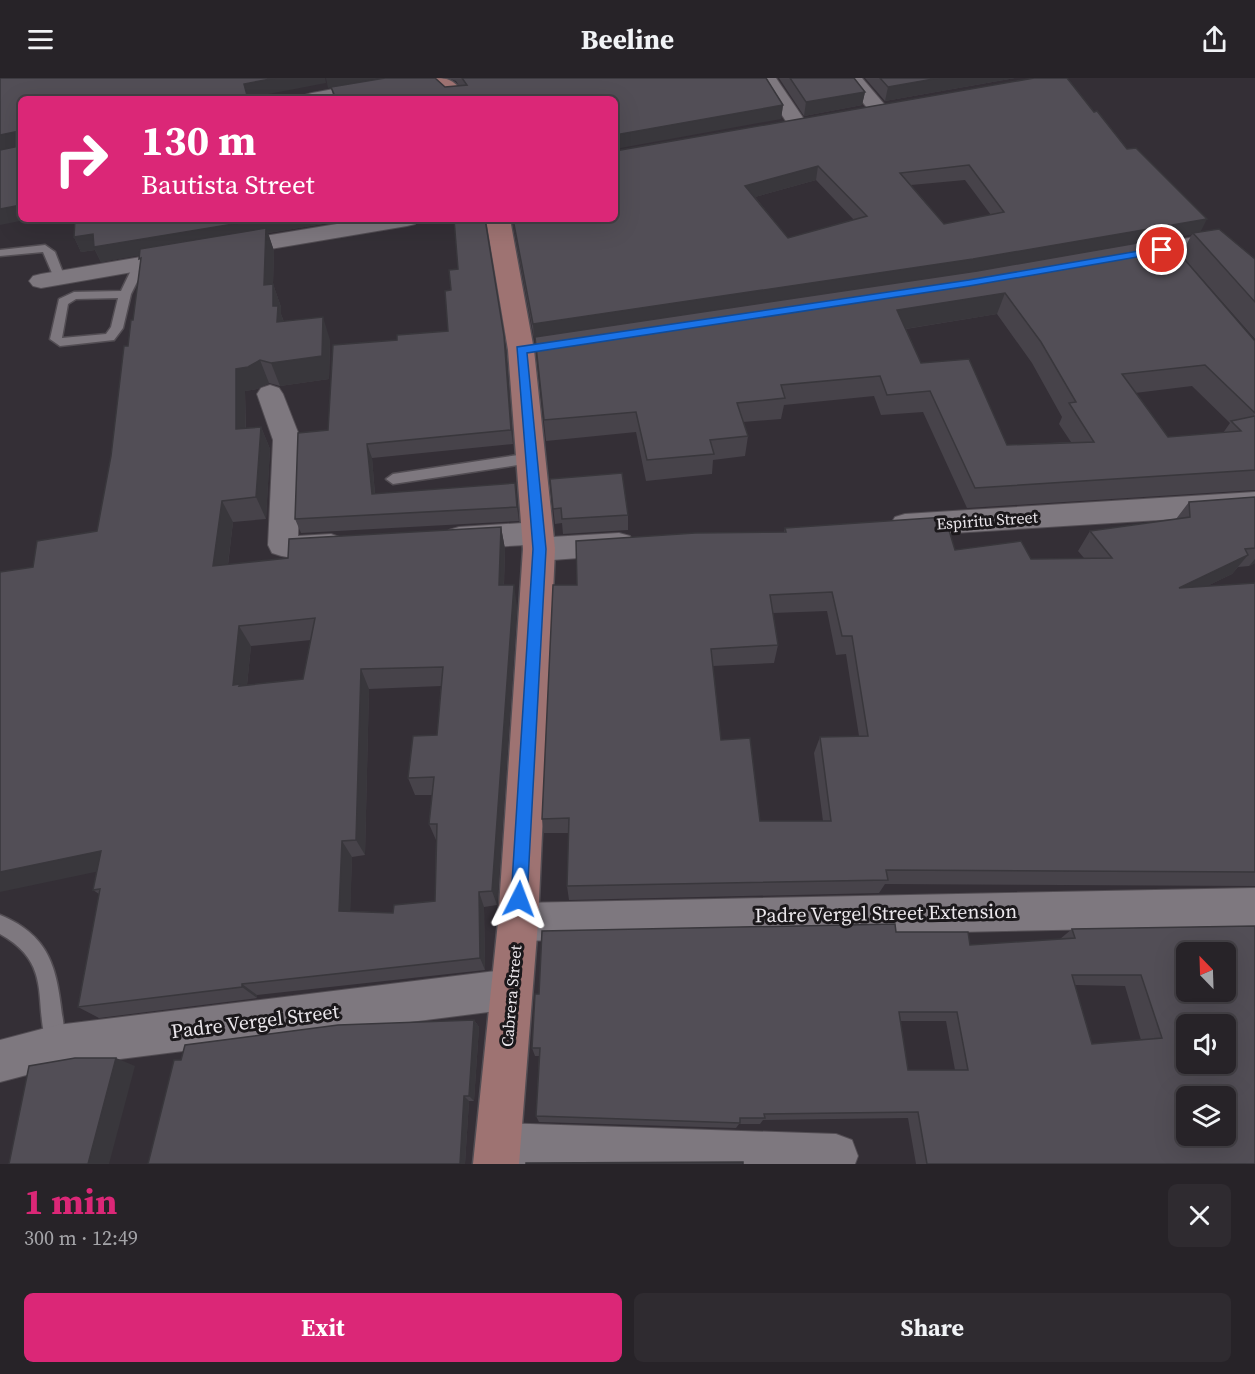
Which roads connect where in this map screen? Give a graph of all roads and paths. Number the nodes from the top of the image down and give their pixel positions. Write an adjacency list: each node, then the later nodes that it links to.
1 (423, 78): 5 (street)
2 (436, 78): 6 (street)
3 (767, 78): 8 (street)
4 (852, 78): 7 (street)
5 (328, 96)
6 (455, 96)
7 (902, 107)
8 (819, 122)
9 (390, 222): 14 (street)
10 (499, 222): 18 (street, Cabrera Street)
11 (1213, 240): 13 (street)
12 (0, 253): 15 (lane)
13 (1109, 260)
14 (140, 264): 15 (street); 16 (lane)
15 (50, 280)
16 (125, 294): 16 (lane)
17 (270, 394): 25 (street)
18 (531, 458): 19 (lane); 23 (street, Cabrera Street)
19 (393, 479)
20 (1255, 503): 21 (street, Espiritu Street)
21 (873, 528)
22 (432, 539): 23 (street)
23 (539, 541): 24 (street); 27 (street, Cabrera Street)
24 (646, 542)
25 (362, 544)
26 (1255, 907): 27 (street, Padre Vergel Street Extension)
27 (518, 922): 29 (street, Cabrera Street)
28 (0, 924): 30 (lane)
29 (512, 989): 30 (street, Padre Vergel Street); 32 (street, Cabrera Street)
30 (57, 1046): 31 (street, Padre Vergel Street)
31 (0, 1061)
32 (497, 1154): 33 (street)
33 (836, 1156)

